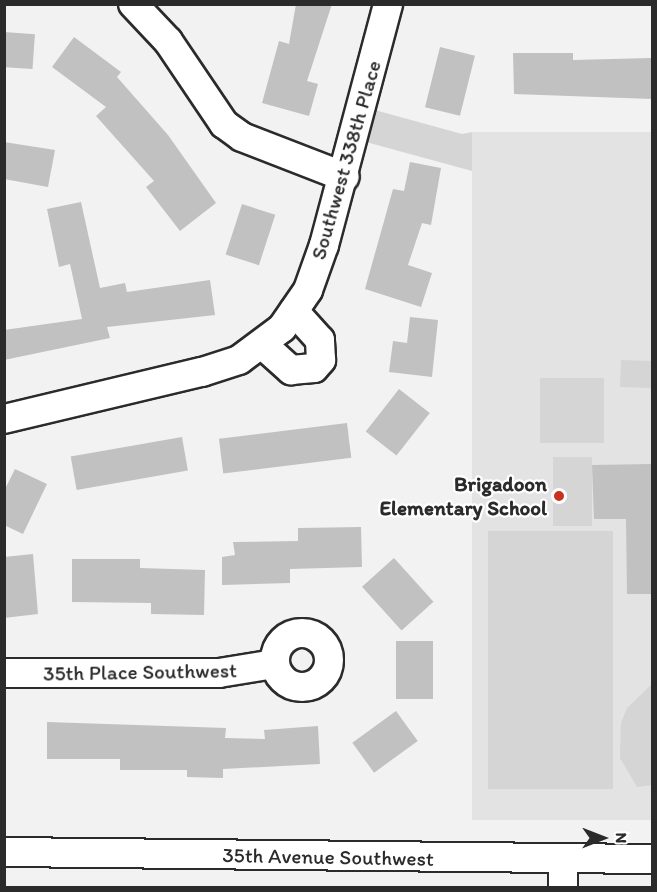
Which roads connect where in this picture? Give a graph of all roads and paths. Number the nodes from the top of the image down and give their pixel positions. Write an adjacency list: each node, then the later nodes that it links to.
1 (133, 4): 3 (street)
2 (388, 4): 3 (street, Southwest 338th Place)
3 (345, 177): 4 (street, Southwest 338th Place)
4 (280, 328): 4 (street); 5 (street)
5 (4, 419)
6 (274, 664): 7 (street, 35th Place Southwest)
7 (4, 673)
8 (4, 852): 9 (street, 35th Avenue Southwest)
9 (562, 858): 10 (street, 35th Avenue Southwest); 11 (street)
10 (652, 859)
11 (562, 888)

